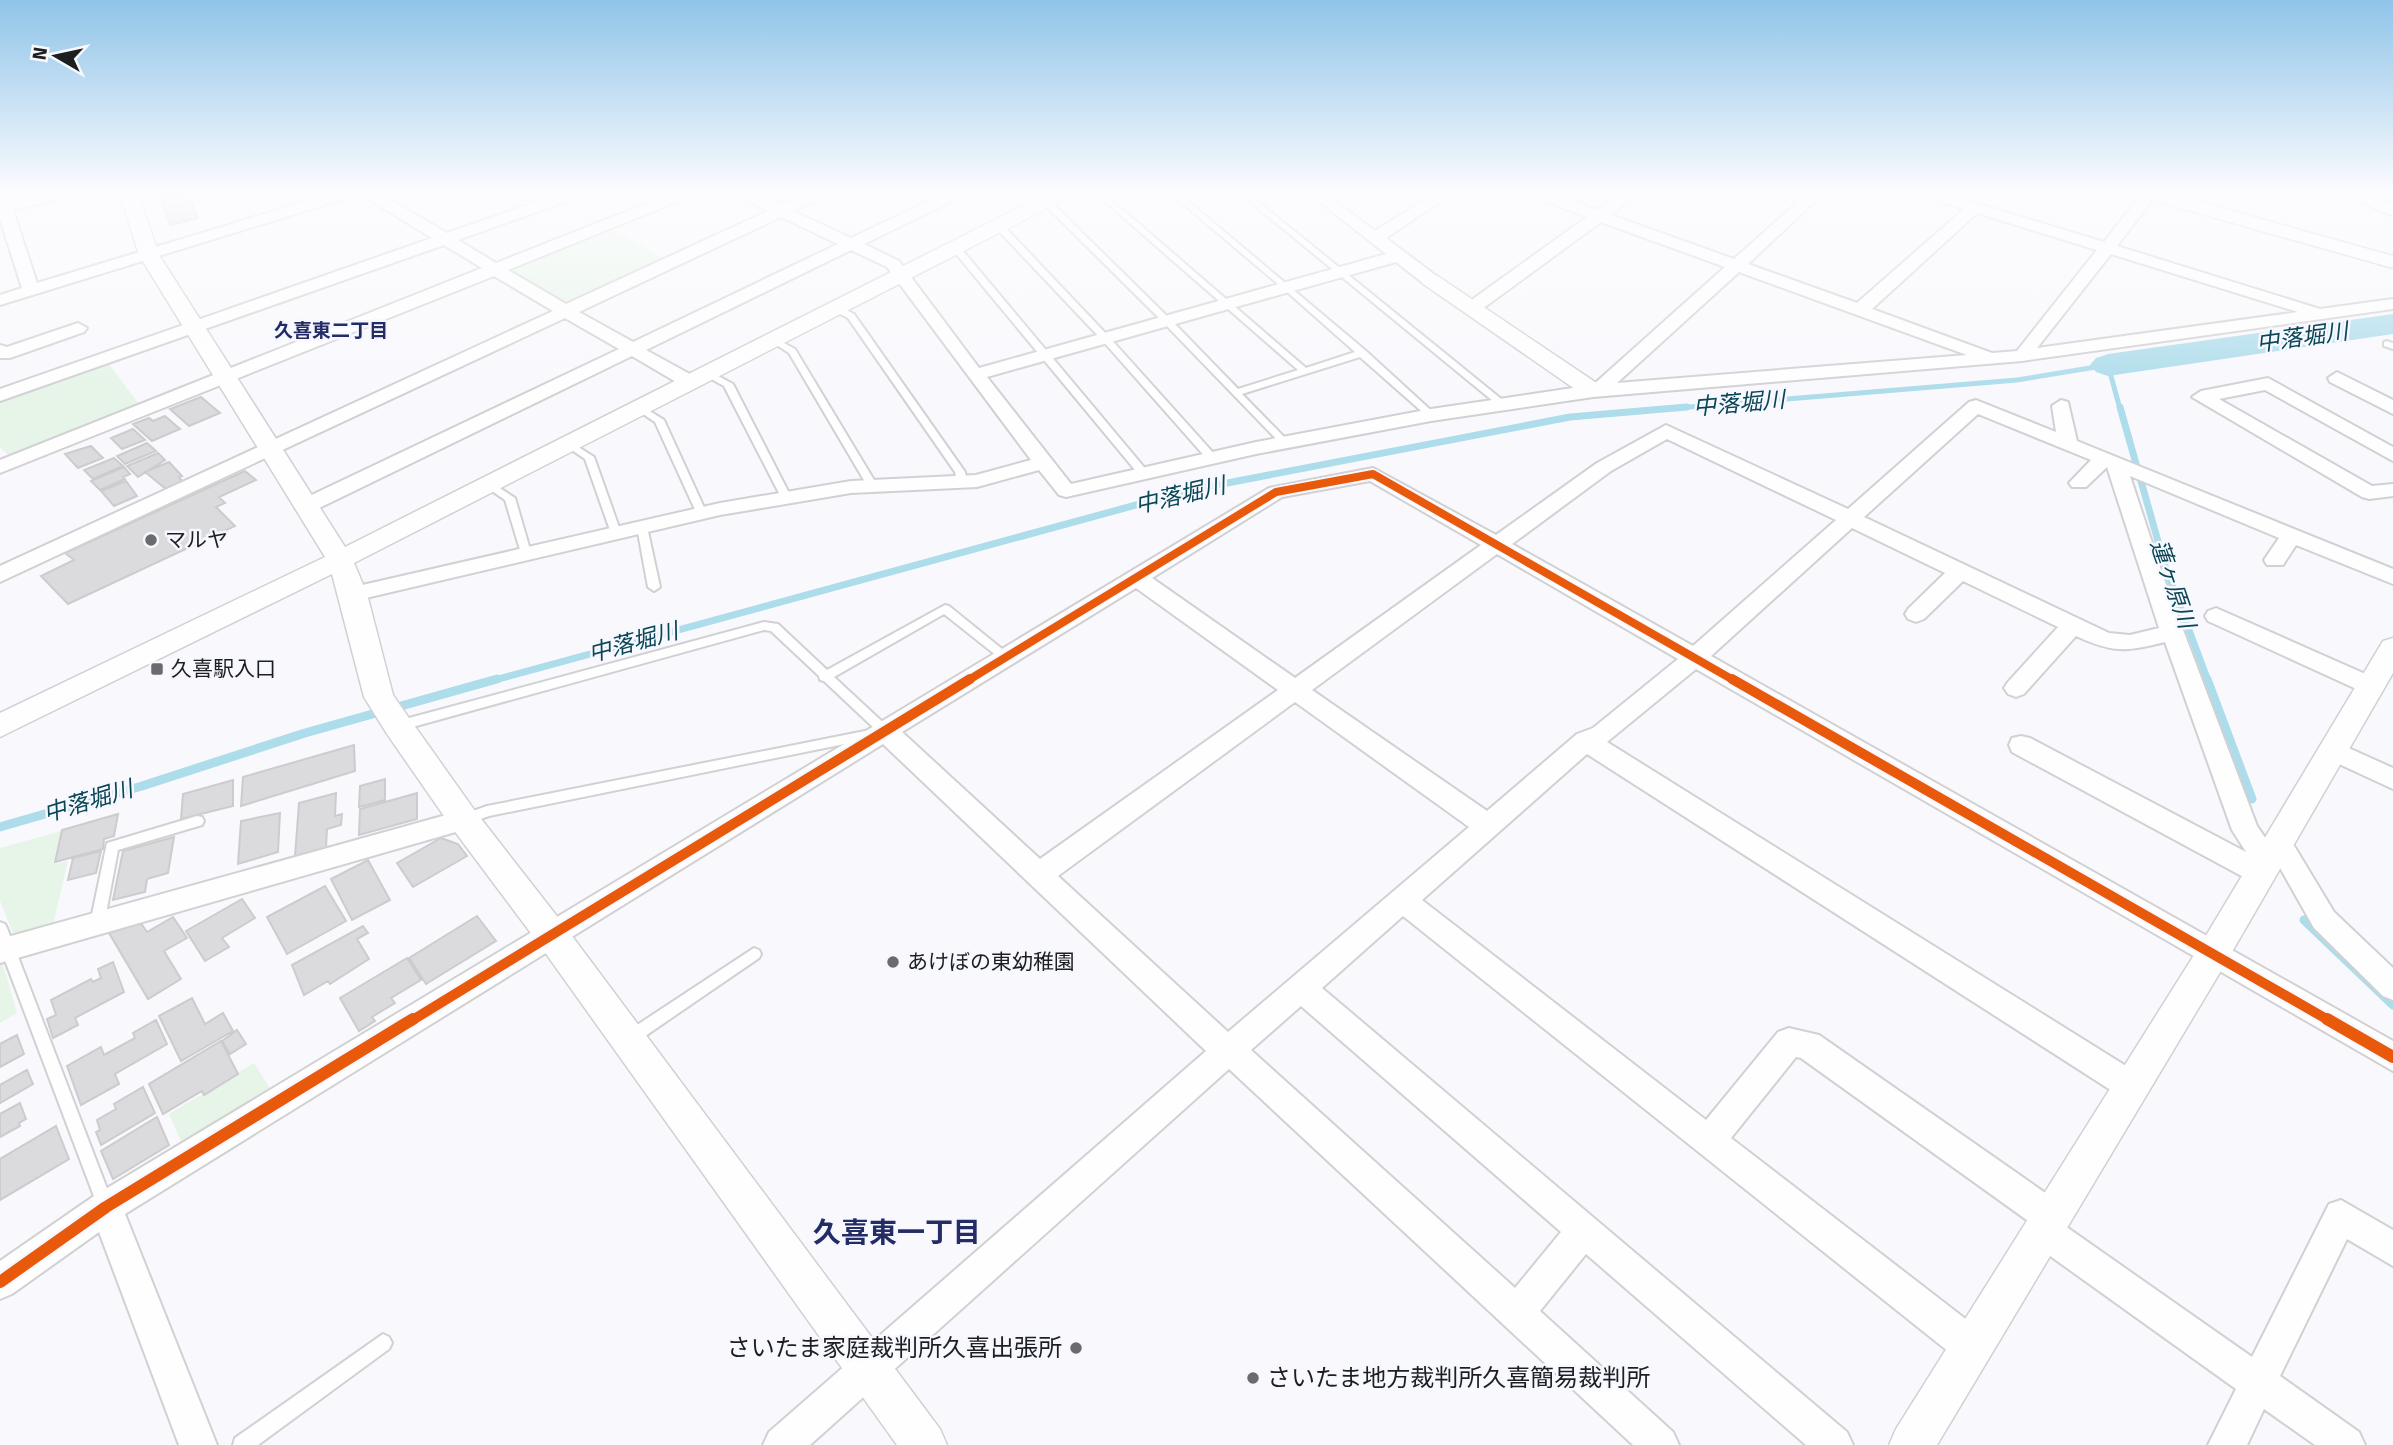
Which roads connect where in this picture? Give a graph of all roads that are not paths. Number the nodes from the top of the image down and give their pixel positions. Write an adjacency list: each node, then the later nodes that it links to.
1 (17, 258): 31 (street)
2 (138, 258): 31 (street)
3 (151, 258): 41 (street)
4 (390, 258): 41 (street)
5 (478, 258): 26 (street)
6 (522, 258): 26 (street)
7 (678, 258): 37 (street)
8 (821, 258): 46 (street)
9 (881, 258): 28 (street)
10 (933, 258): 28 (street)
11 (964, 258): 48 (lane)
12 (1030, 258): 43 (lane)
13 (1103, 258): 40 (lane)
14 (1176, 258): 34 (lane)
15 (1253, 258): 30 (lane)
16 (1323, 258): 27 (lane)
17 (1391, 258): 27 (street)
18 (1402, 258): 29 (street)
19 (1540, 258): 35 (street)
20 (1718, 258): 25 (street)
21 (1743, 258): 25 (street)
22 (1918, 258): 38 (street)
23 (2101, 258): 49 (street)
24 (2142, 258): 39 (street)
25 (1736, 265): 38 (street); 56 (street)
26 (496, 269): 37 (street); 53 (street)
27 (1341, 273): 30 (street); 59 (lane)
28 (902, 274): 36 (street); 52 (street)
29 (1429, 279): 35 (street)
30 (1288, 288): 34 (street); 47 (lane)
31 (31, 291): 32 (street)
32 (0, 300)
33 (2393, 304): 39 (street)
34 (1230, 305): 40 (street); 51 (lane)
35 (1472, 308): 56 (street)
36 (835, 309): 44 (street); 74 (lane)
37 (565, 311): 46 (street); 67 (street)
38 (1859, 311): 50 (street)
39 (2320, 314): 49 (street)
40 (1168, 322): 43 (street); 57 (lane)
41 (194, 327): 53 (street); 58 (street)
42 (78, 328): 45 (street)
43 (1106, 339): 48 (street); 69 (lane)
44 (773, 340): 54 (street); 77 (lane)
45 (0, 350)
46 (631, 350): 54 (street); 80 (street)
47 (1363, 353): 51 (lane); 63 (lane)
48 (1044, 356): 52 (street); 73 (lane)
49 (2022, 356): 50 (street)
50 (1991, 358): 56 (street)
51 (1305, 372): 57 (lane)
52 (975, 375): 71 (street)
53 (225, 378): 67 (street); 72 (street)
54 (699, 378): 62 (street); 79 (lane)
55 (2337, 378): 60 (street)
56 (1596, 390): 59 (street)
57 (1238, 392): 66 (lane)
58 (0, 395)
59 (1503, 404): 63 (street)
60 (2392, 406)
61 (2061, 407): 64 (street)
62 (640, 408): 65 (street); 81 (lane)
63 (1431, 415): 66 (street)
64 (2068, 442): 70 (street); 82 (street)
65 (569, 443): 76 (street); 84 (lane)
66 (1284, 443): 69 (street)
67 (269, 450): 80 (street); 91 (street)
68 (2393, 454): 78 (street)
69 (1212, 458): 73 (street)
70 (2115, 461): 75 (street); 85 (street); 99 (street)
71 (1044, 463): 73 (street); 74 (street)
72 (0, 467)
73 (1144, 474)
74 (962, 483): 77 (street)
75 (2079, 483)
76 (489, 484): 87 (lane); 88 (street)
77 (872, 485): 79 (street)
78 (2393, 490)
79 (786, 497): 81 (street)
80 (306, 506): 88 (street)
81 (702, 514): 83 (street)
82 (1851, 517): 86 (street); 90 (street); 102 (street)
83 (642, 527): 84 (street); 94 (lane)
84 (616, 533): 87 (street)
85 (2292, 535): 89 (street); 92 (street)
86 (1497, 543): 93 (street); 102 (street); 106 (street)
87 (526, 553): 95 (street)
88 (340, 560): 95 (street); 108 (street)
89 (2275, 560)
90 (1961, 570): 96 (street); 98 (street)
91 (0, 575)
92 (2393, 577)
93 (1137, 578): 101 (street); 106 (street)
94 (654, 587)
95 (353, 594): 107 (street)
96 (1916, 614)
97 (2216, 615): 104 (street)
98 (2073, 625): 99 (street); 105 (street)
99 (2174, 632): 117 (street)
100 (2393, 648): 104 (street)
101 (1006, 657): 103 (lane); 109 (street)
102 (1695, 657): 110 (street); 124 (street)
103 (824, 677): 107 (lane); 109 (lane)
104 (2371, 686): 112 (street)
105 (2017, 688)
106 (1296, 689): 116 (street); 118 (street)
107 (391, 715): 114 (street)
108 (0, 726)
109 (885, 731): 114 (lane); 118 (street); 121 (street)
110 (1586, 741): 116 (street); 130 (street)
111 (2021, 745): 117 (street)
112 (2333, 750): 113 (street); 117 (street)
113 (2393, 779)
114 (464, 820): 120 (street); 121 (street)
115 (197, 821): 120 (lane)
116 (1488, 826): 119 (street)
117 (2268, 858): 124 (street); 125 (street)
118 (1038, 874): 128 (street)
119 (1402, 901): 126 (street); 131 (street)
120 (97, 924): 122 (street)
121 (551, 934): 127 (street); 132 (street)
122 (3, 942): 132 (lane)
123 (754, 954): 127 (lane)
124 (2213, 954): 129 (street); 130 (street)
125 (2393, 987)
126 (1301, 988): 128 (street); 134 (street)
127 (628, 1039): 140 (street)
128 (1229, 1050): 137 (street); 140 (street)
129 (2393, 1057)
130 (2131, 1086): 133 (street)
131 (1709, 1142): 133 (street); 139 (street)
132 (106, 1207): 136 (street); 142 (street)
133 (2048, 1224): 139 (street); 141 (street)
134 (1584, 1231): 137 (street); 147 (street)
135 (2393, 1249): 141 (street)
136 (0, 1282)
137 (1517, 1312): 146 (street)
138 (383, 1343): 143 (lane)
139 (1972, 1347): 148 (street)
140 (869, 1368): 144 (street); 145 (street)
141 (2257, 1382): 149 (street); 150 (street)
142 (198, 1445)
143 (242, 1445)
144 (782, 1445)
145 (924, 1445)
146 (1660, 1445)
147 (1834, 1445)
148 (1912, 1445)
149 (2227, 1445)
150 (2346, 1445)

